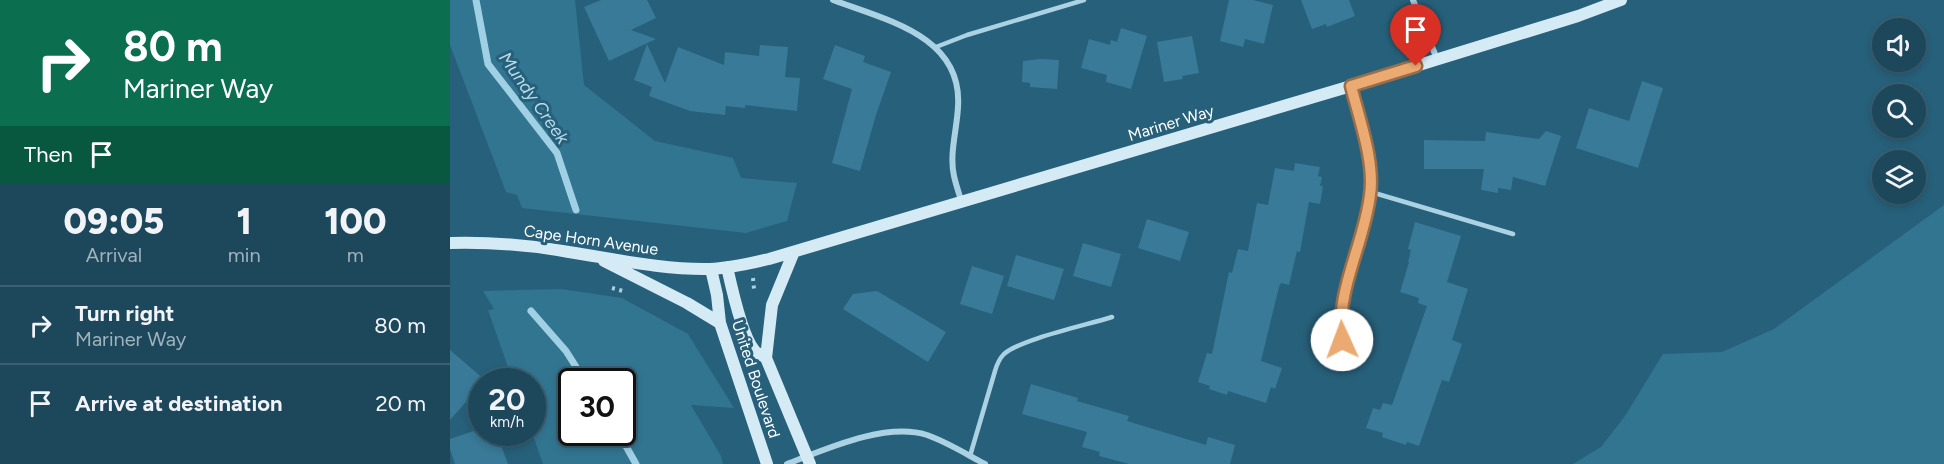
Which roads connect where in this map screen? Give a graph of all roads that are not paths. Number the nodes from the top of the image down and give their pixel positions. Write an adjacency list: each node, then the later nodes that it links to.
1 (833, 0): 5 (street)
2 (1084, 0): 5 (lane)
3 (1413, 0): 6 (street)
4 (1621, 0): 6 (main road, Mariner Way)
5 (936, 47): 9 (street)
6 (1437, 60): 7 (main road, Mariner Way)
7 (1351, 86): 8 (street); 9 (main road, Mariner Way)
8 (1371, 192): 10 (lane); 18 (street)
9 (962, 203): 12 (main road, Mariner Way)
10 (1513, 234)
11 (450, 243): 13 (main road, Cape Horn Avenue)
12 (793, 254): 14 (main road, Mariner Way); 19 (main road)
13 (592, 255): 15 (main road, Cape Horn Avenue); 17 (main road)
14 (727, 267): 15 (main road, Cape Horn Avenue); 19 (main road, United Boulevard)
15 (711, 268): 17 (main road, United Boulevard)
16 (1112, 317): 20 (lane)
17 (720, 323): 22 (main road, United Boulevard)
18 (1342, 340)
19 (765, 358): 21 (main road, United Boulevard)
20 (970, 456): 21 (street); 24 (street)
21 (808, 460): 23 (street)
22 (767, 464)
23 (787, 464)
24 (985, 464)

